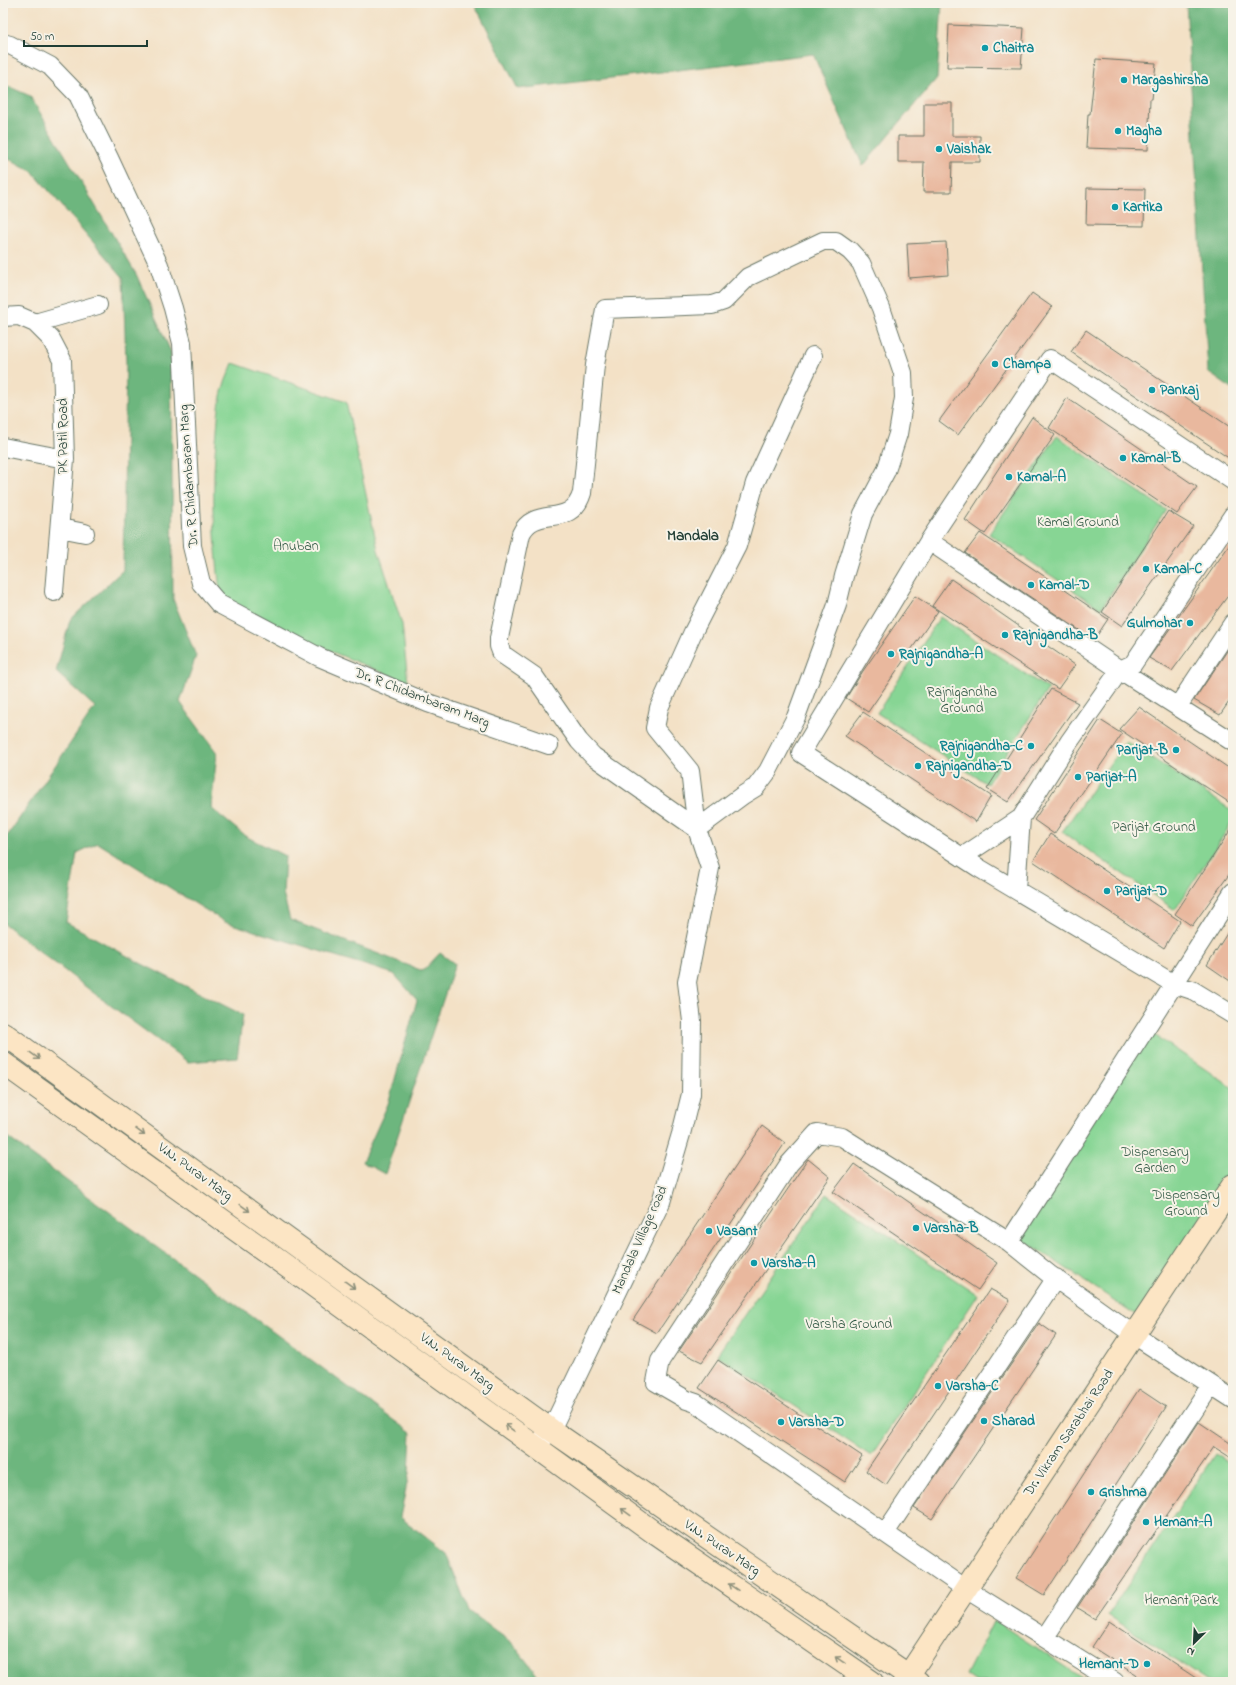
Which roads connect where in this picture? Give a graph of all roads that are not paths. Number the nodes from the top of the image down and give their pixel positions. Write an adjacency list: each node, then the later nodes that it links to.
1 (3, 43): 18 (street, Dr. R Chidambaram Marg)
2 (98, 305): 4 (street)
3 (3, 317): 4 (street, PK Patil Road)
4 (35, 323): 7 (street, PK Patil Road)
5 (813, 356): 20 (street, Mandala Village road)
6 (3, 447): 7 (street)
7 (65, 459): 10 (street, PK Patil Road)
8 (1233, 481): 12 (street)
9 (1233, 515): 15 (street)
10 (60, 528): 11 (street); 13 (street, PK Patil Road)
11 (85, 533)
12 (929, 541): 15 (street); 21 (street)
13 (54, 592)
14 (1233, 623): 16 (street)
15 (1120, 670): 16 (street); 19 (street)
16 (1178, 706): 17 (street)
17 (1233, 742)
18 (549, 745)
19 (1021, 818): 21 (street); 22 (street)
20 (697, 829): 20 (street); 36 (street, Mandala Village road)
21 (962, 857): 22 (street)
22 (1016, 890): 24 (street)
23 (1233, 892): 24 (street)
24 (1174, 984): 25 (street); 29 (street)
25 (1233, 1015)
26 (3, 1033): 30 (street, V.N. Purav Marg, one-way to 30)
27 (3, 1064): 32 (street, V.N. Purav Marg)
28 (1233, 1185): 33 (street, Dr. Vikram Sarabhai Road)
29 (1009, 1242): 31 (street); 38 (street)
30 (322, 1265): 32 (street); 36 (street, V.N. Purav Marg, one-way to 36)
31 (1056, 1278): 33 (street); 38 (street)
32 (310, 1283): 37 (street, V.N. Purav Marg, one-way to 32)
33 (1134, 1334): 34 (street); 39 (street, Dr. Vikram Sarabhai Road)
34 (1211, 1385): 35 (street); 40 (street)
35 (1233, 1399)
36 (551, 1430): 37 (street, Mandala Village road); 41 (street, V.N. Purav Marg)
37 (536, 1446): 42 (street, V.N. Purav Marg, one-way to 37)
38 (885, 1533): 39 (street)
39 (966, 1589): 40 (street); 41 (street, Dr. Vikram Sarabhai Road)
40 (1045, 1637): 43 (street)
41 (910, 1680)
42 (872, 1682)
43 (1115, 1682)

